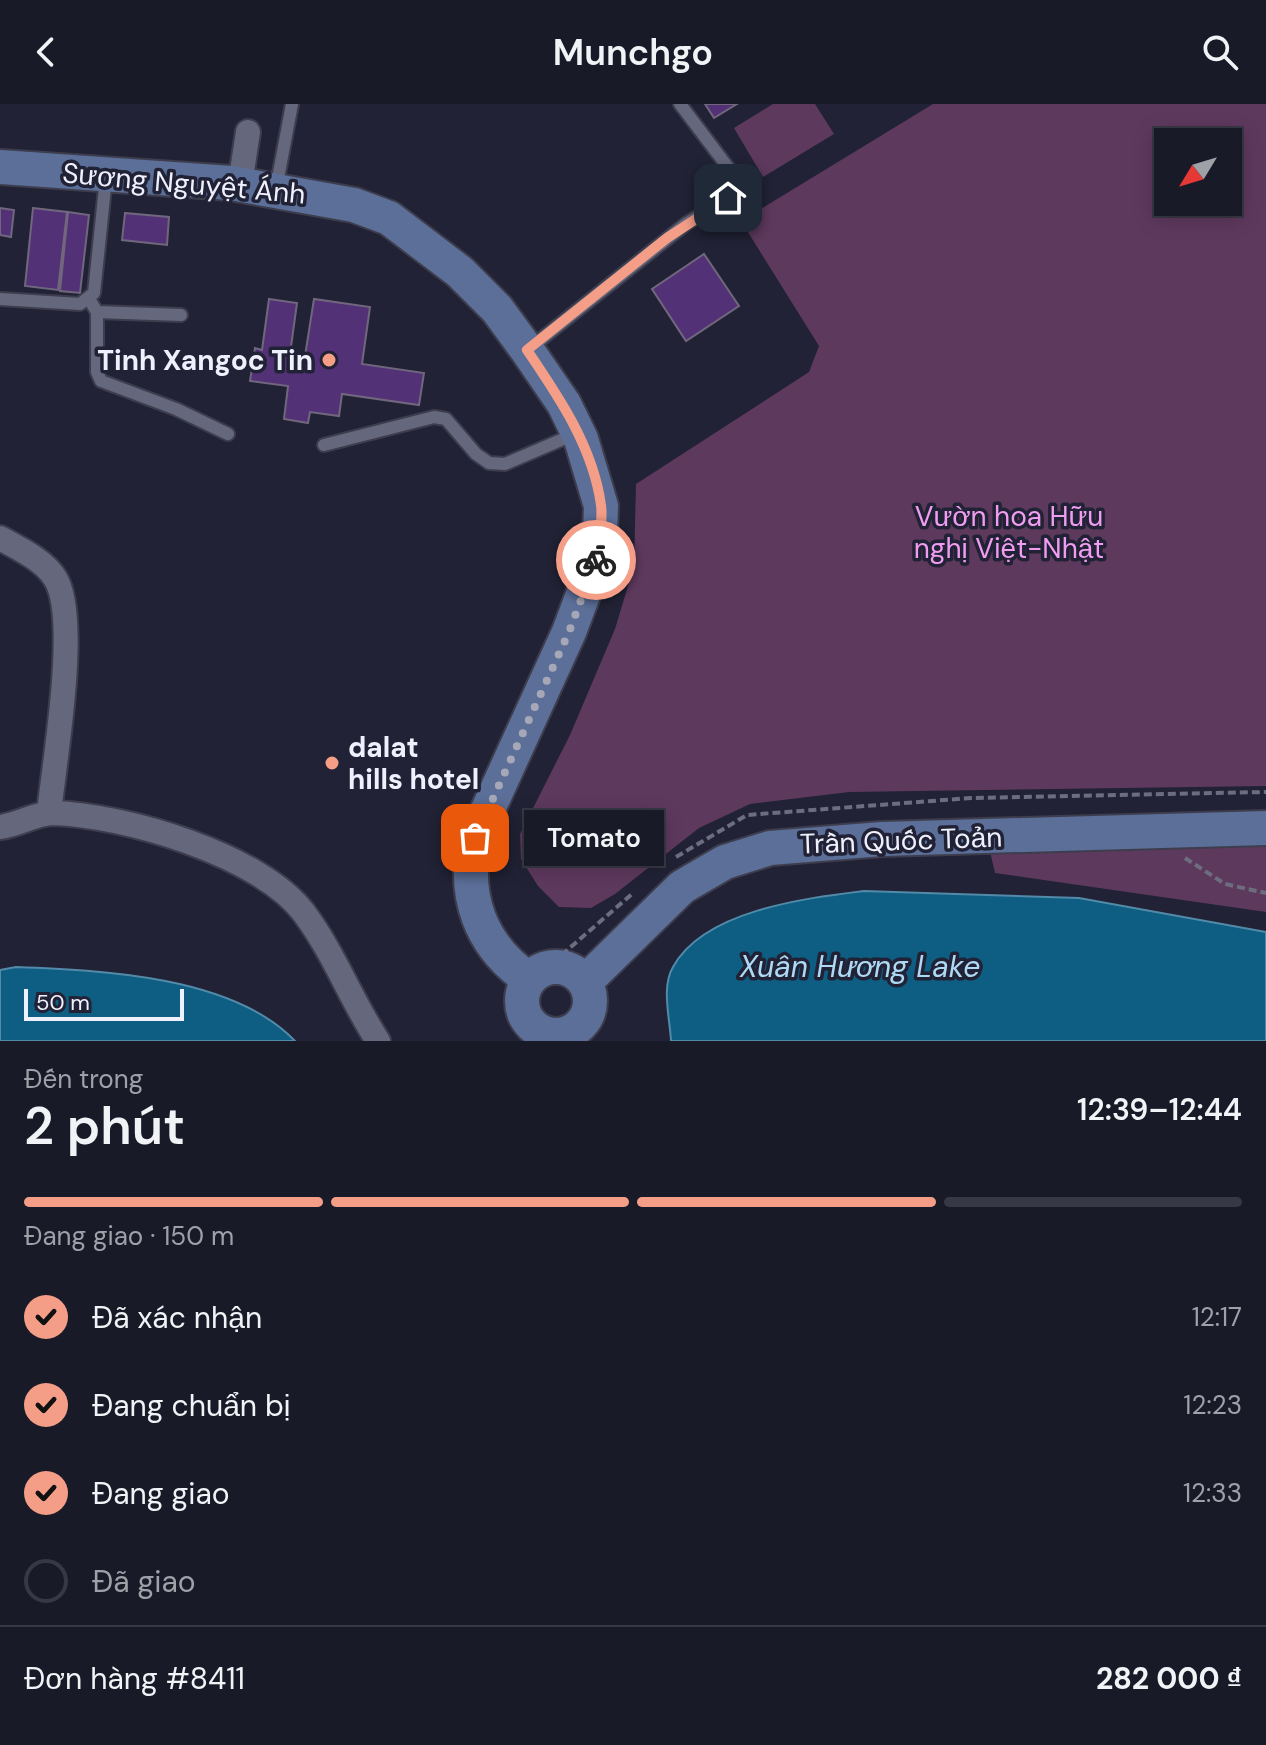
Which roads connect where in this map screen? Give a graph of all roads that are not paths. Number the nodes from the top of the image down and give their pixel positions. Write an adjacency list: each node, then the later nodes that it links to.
1 (292, 104): 7 (lane)
2 (680, 104): 12 (lane)
3 (248, 132): 6 (street)
4 (0, 167): 5 (main road, Sương Nguyệt Ánh)
5 (106, 175): 6 (main road, Sương Nguyệt Ánh); 9 (lane)
6 (240, 184): 7 (main road, Sương Nguyệt Ánh)
7 (276, 189): 12 (main road, Sương Nguyệt Ánh)
8 (0, 299): 9 (lane)
9 (89, 299): 10 (lane)
10 (97, 312): 11 (lane); 14 (lane)
11 (181, 315)
12 (527, 350): 13 (main road, Sương Nguyệt Ánh)
13 (578, 432): 15 (lane); 20 (main road, Sương Nguyệt Ánh)
14 (228, 434)
15 (324, 445)
16 (0, 538): 17 (street)
17 (49, 813): 18 (street); 23 (street)
18 (0, 827)
19 (1266, 828): 21 (main road, Trần Quốc Toản)
20 (529, 979): 21 (main road); 22 (main road)
21 (585, 982): 22 (main road)
22 (561, 1037)
23 (378, 1041)

